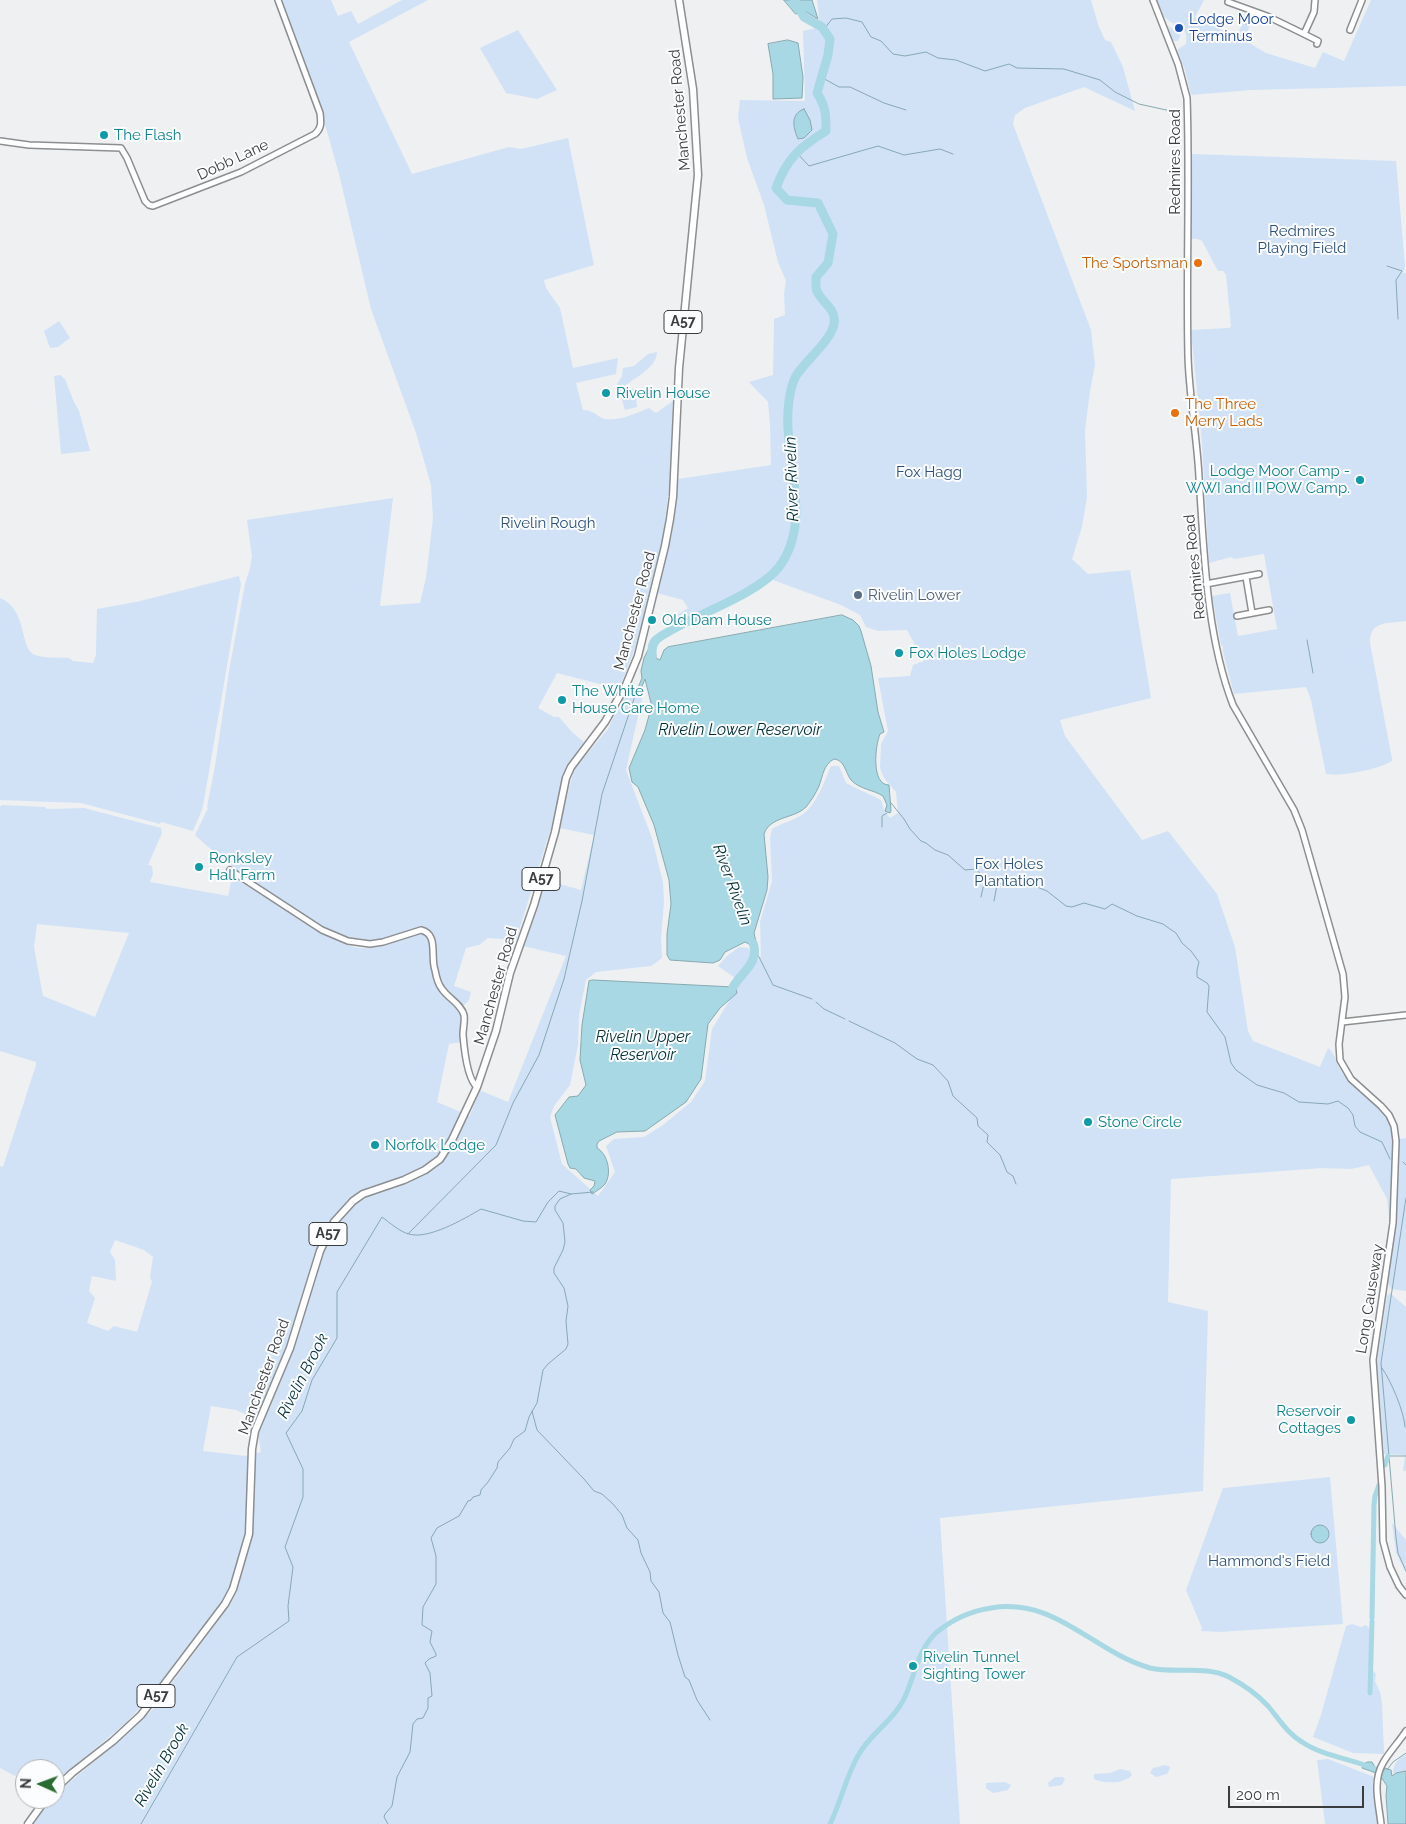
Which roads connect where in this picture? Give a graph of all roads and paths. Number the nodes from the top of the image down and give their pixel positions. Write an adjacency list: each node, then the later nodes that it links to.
1 (278, 0): 12 (street, Dobb Lane)
2 (679, 0): 22 (main road, Manchester Road / A57)
3 (1152, 0): 15 (street, Redmires Road)
4 (1315, 0): 10 (street)
5 (1362, 0): 9 (street)
6 (1228, 2): 7 (street)
7 (1252, 11): 8 (street); 10 (street)
8 (1248, 20)
9 (1350, 30)
10 (1304, 34): 11 (street)
11 (1318, 42)
12 (0, 141)
13 (1259, 574): 14 (street)
14 (1246, 577): 15 (street); 17 (street)
15 (1206, 584): 21 (street, Redmires Road)
16 (1269, 610): 17 (street)
17 (1252, 613): 18 (street)
18 (1237, 616)
19 (230, 870): 22 (street)
20 (1406, 1014): 21 (street)
21 (1342, 1022): 23 (street, Long Causeway)
22 (477, 1087): 25 (main road, Manchester Road / A57)
23 (1406, 1595)
24 (1406, 1732): 28 (street)
25 (65, 1779)
26 (39, 1809): 27 (main road)
27 (28, 1824)
28 (1381, 1824)

